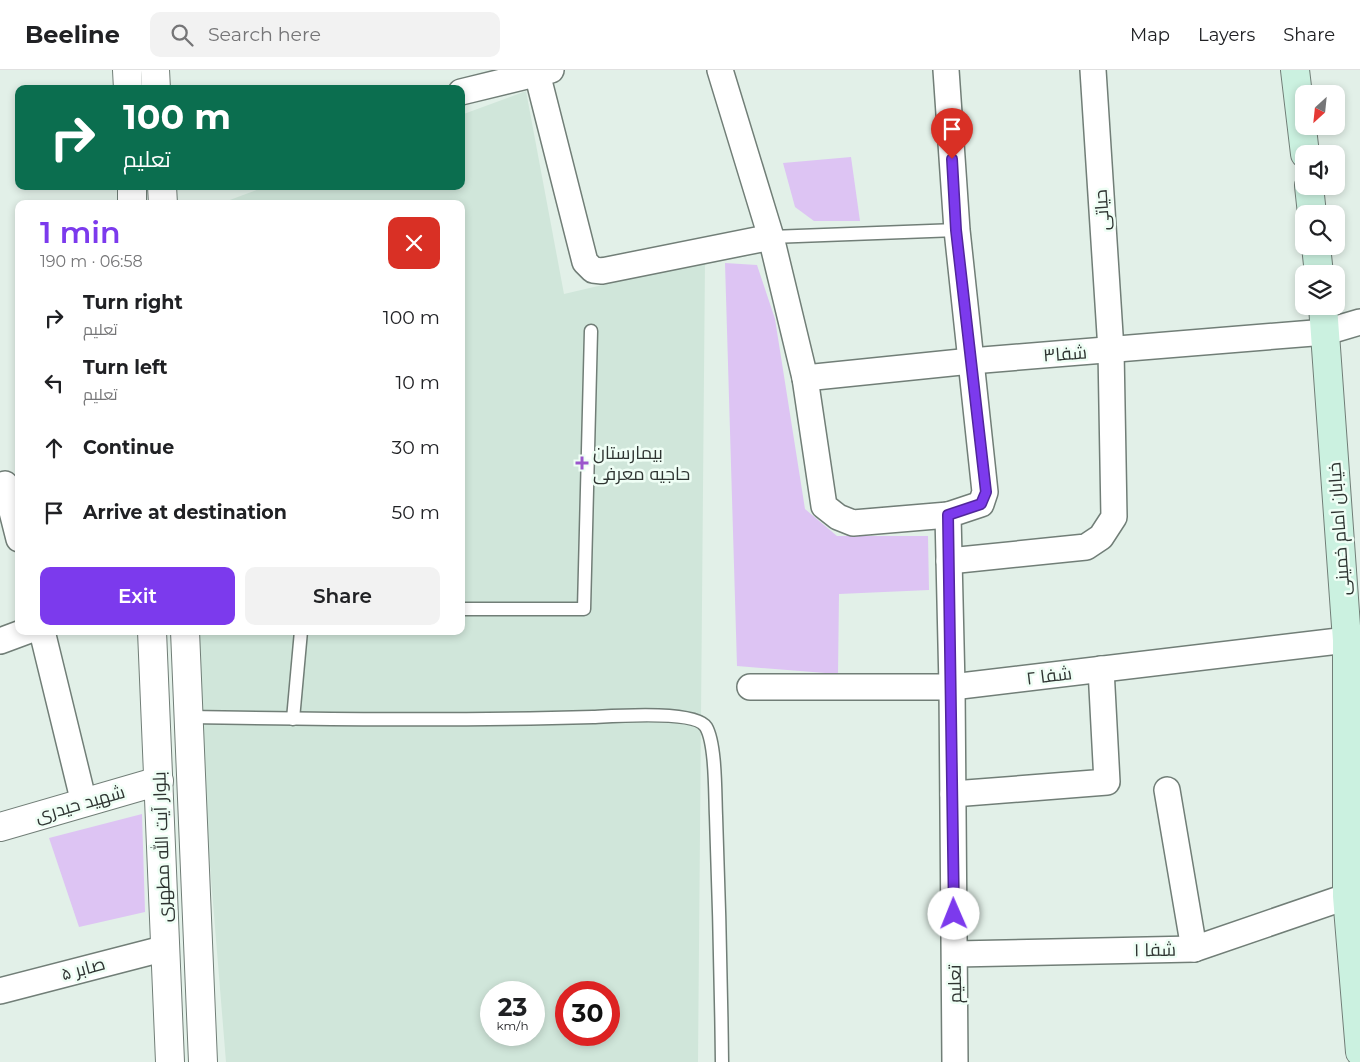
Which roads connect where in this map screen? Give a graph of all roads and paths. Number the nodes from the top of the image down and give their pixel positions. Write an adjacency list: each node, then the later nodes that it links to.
1 (127, 70): 8 (street)
2 (155, 70): 9 (street)
3 (720, 70): 13 (street)
4 (946, 70): 12 (street)
5 (1093, 70): 17 (street, حیاتی)
6 (1295, 70): 11 (main road)
7 (544, 72): 10 (street); 13 (street)
8 (128, 85)
9 (156, 85)
10 (465, 91)
11 (1304, 145)
12 (956, 230): 13 (lane); 18 (street)
13 (771, 238): 19 (street)
14 (1324, 319): 15 (street, شفا۳); 17 (street, شفا۳); 31 (main road, خیابان امام خمینی)
15 (1360, 322)
16 (591, 331): 24 (lane)
17 (1111, 350): 18 (street, شفا۳); 23 (street, حیاتی)
18 (971, 361): 19 (street, شفا۳); 21 (street)
19 (805, 378): 21 (street)
20 (8, 483): 22 (street)
21 (948, 515): 23 (street, تعلیم)
22 (15, 519)
23 (949, 561): 34 (street, تعلیم)
24 (465, 610)
25 (15, 635): 30 (street)
26 (43, 635): 41 (street)
27 (152, 635): 36 (street, بلوار آیت الله مطهری)
28 (185, 635): 35 (street, بلوار آیت الله مطهری)
29 (301, 635): 37 (lane)
30 (0, 640)
31 (1347, 640): 32 (street, شفا ۲); 43 (main road, خیابان امام خمینی)
32 (1101, 669): 34 (street, شفا ۲); 40 (street)
33 (750, 687): 34 (street, شفا ۲)
34 (952, 687): 40 (street, تعلیم)
35 (188, 717): 36 (street); 37 (lane); 50 (street, بلوار آیت الله مطهری)
36 (157, 719): 38 (street, بلوار آیت الله مطهری)
37 (293, 719): 51 (lane)
38 (159, 781): 41 (street, شهید حیدری); 44 (street, بلوار آیت الله مطهری)
39 (1167, 790): 45 (street)
40 (953, 794): 46 (street, تعلیم)
41 (84, 803): 42 (street, شهید حیدری)
42 (0, 827)
43 (1353, 894): 45 (street, شفا ۱); 48 (main road, خیابان امام خمینی)
44 (166, 948): 47 (street, صابر ۵); 49 (street, بلوار آیت الله مطهری)
45 (1194, 949): 46 (street, شفا ۱)
46 (954, 954): 52 (street, تعلیم)
47 (0, 991)
48 (1360, 1052)
49 (170, 1062)
50 (202, 1062)
51 (722, 1062)
52 (956, 1062)

